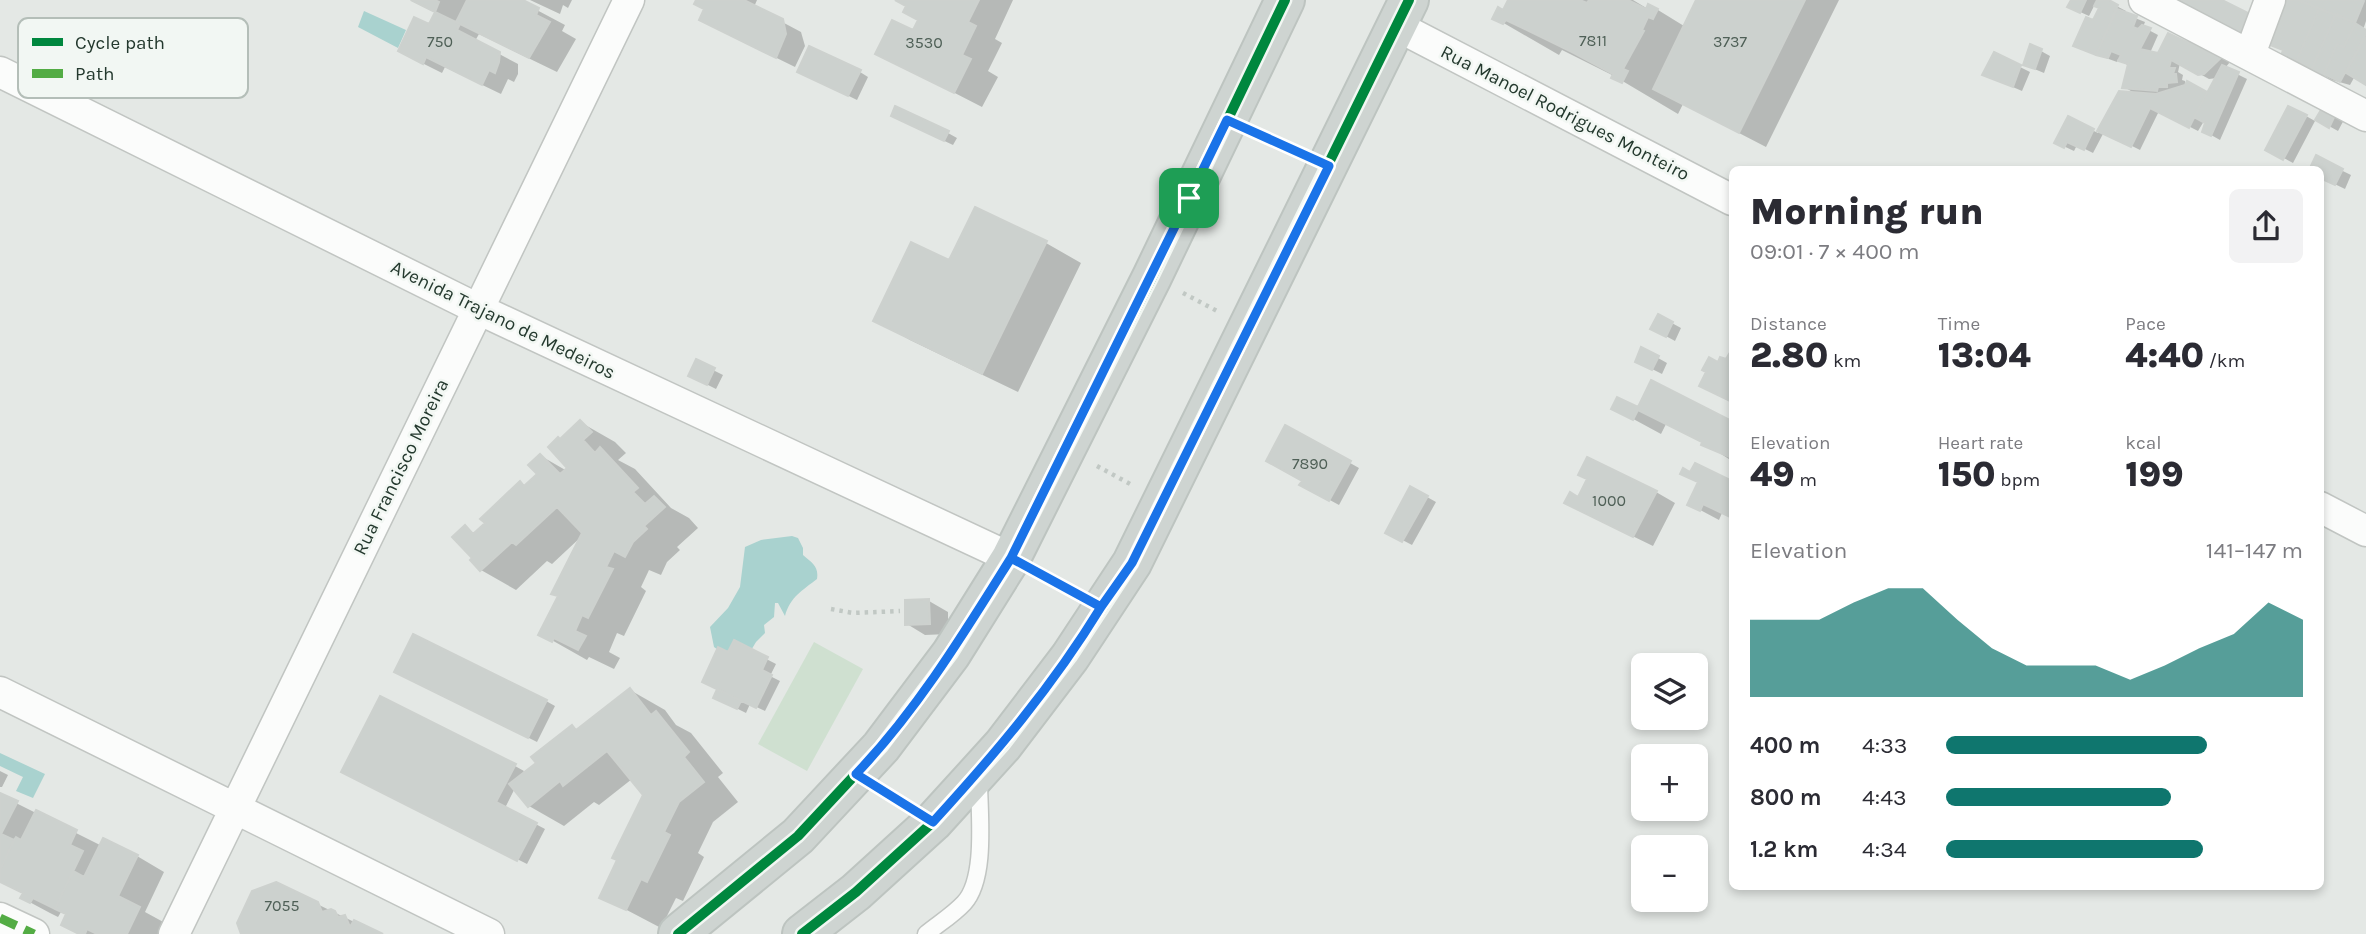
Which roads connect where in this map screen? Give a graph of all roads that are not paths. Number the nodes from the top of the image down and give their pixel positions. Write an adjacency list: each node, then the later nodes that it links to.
1 (629, 0): 12 (street, Rua Francisco Moreira)
2 (1285, 0): 15 (main road)
3 (2144, 0): 6 (street)
4 (2270, 0): 6 (street)
5 (1403, 13): 11 (street, Rua Manoel Rodrigues Monteiro); 17 (main road)
6 (2250, 54): 10 (street)
7 (0, 72): 8 (street, Avenida Trajano de Medeiros)
8 (18, 81)
9 (52, 98): 12 (street, Avenida Trajano de Medeiros)
10 (2366, 116)
11 (1729, 198)
12 (478, 309): 15 (street, Avenida Trajano de Medeiros); 18 (street, Rua Francisco Moreira)
13 (2324, 509): 14 (street)
14 (2366, 531)
15 (1011, 558): 23 (main road)
16 (0, 692): 18 (street)
17 (979, 772): 24 (main road); 25 (lane)
18 (235, 809): 21 (street, Rua Francisco Moreira); 22 (street)
19 (0, 918): 20 (street)
20 (34, 934)
21 (174, 934)
22 (489, 934)
23 (678, 934)
24 (802, 934)
25 (926, 934)

